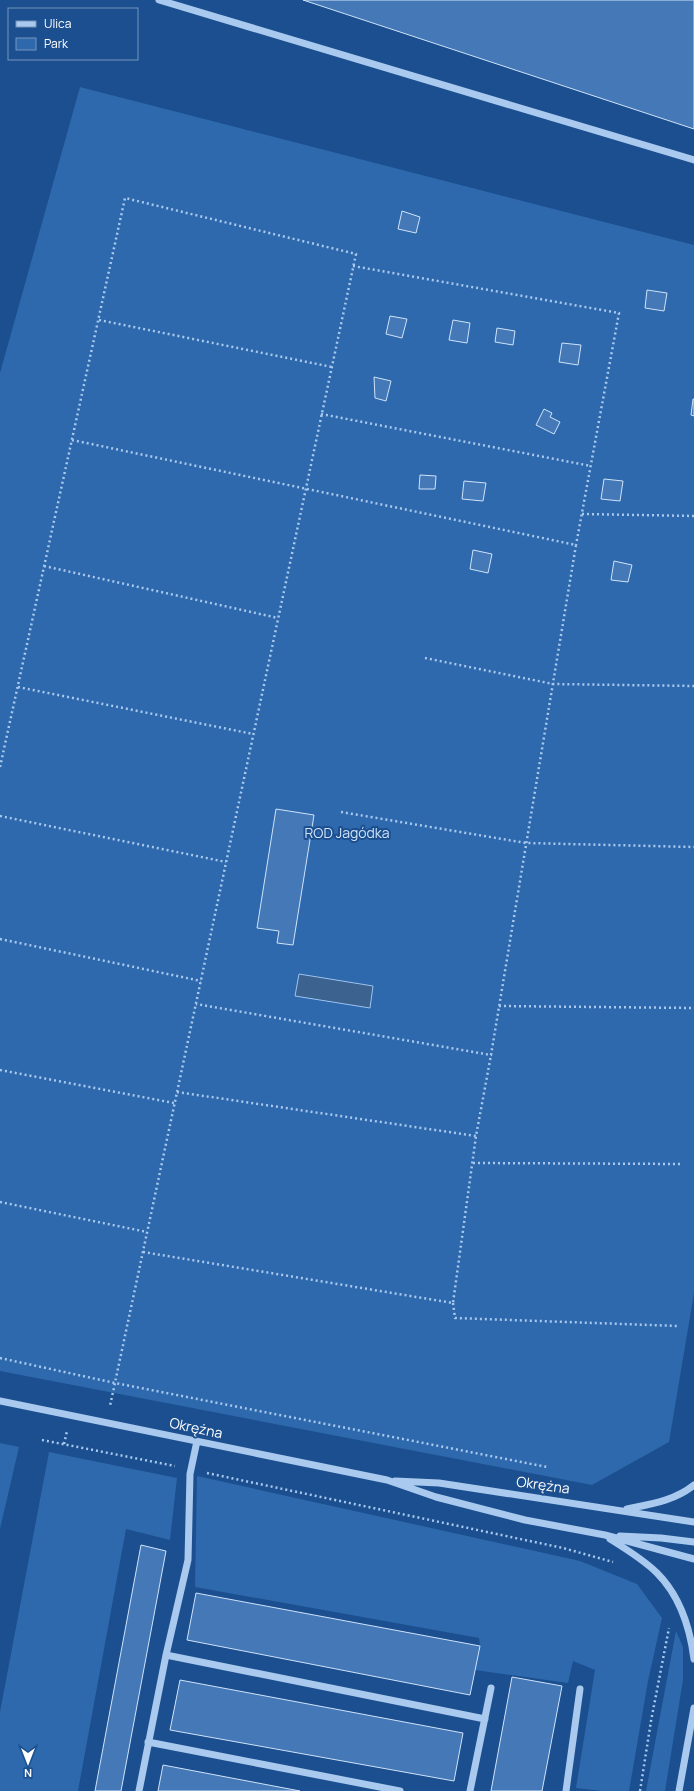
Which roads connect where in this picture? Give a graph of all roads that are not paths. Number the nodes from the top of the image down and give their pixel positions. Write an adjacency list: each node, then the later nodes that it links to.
1 (159, 0): 2 (street)
2 (694, 160)
3 (0, 1401): 4 (street, Okrężna)
4 (197, 1441): 5 (street, Okrężna); 12 (street)
5 (387, 1480): 7 (street, Okrężna); 9 (street, Okrężna)
6 (694, 1485): 7 (street)
7 (622, 1510): 8 (street, Okrężna)
8 (694, 1522)
9 (605, 1535): 10 (street, Okrężna); 11 (street, Okrężna); 13 (street)
10 (694, 1542)
11 (694, 1559)
12 (166, 1654): 17 (street); 18 (street)
13 (694, 1659)
14 (491, 1688): 17 (street)
15 (580, 1689): 22 (street)
16 (694, 1708): 23 (street)
17 (485, 1719): 21 (street)
18 (148, 1742): 19 (street); 20 (street)
19 (139, 1791)
20 (400, 1791)
21 (470, 1791)
22 (566, 1791)
23 (679, 1791)

